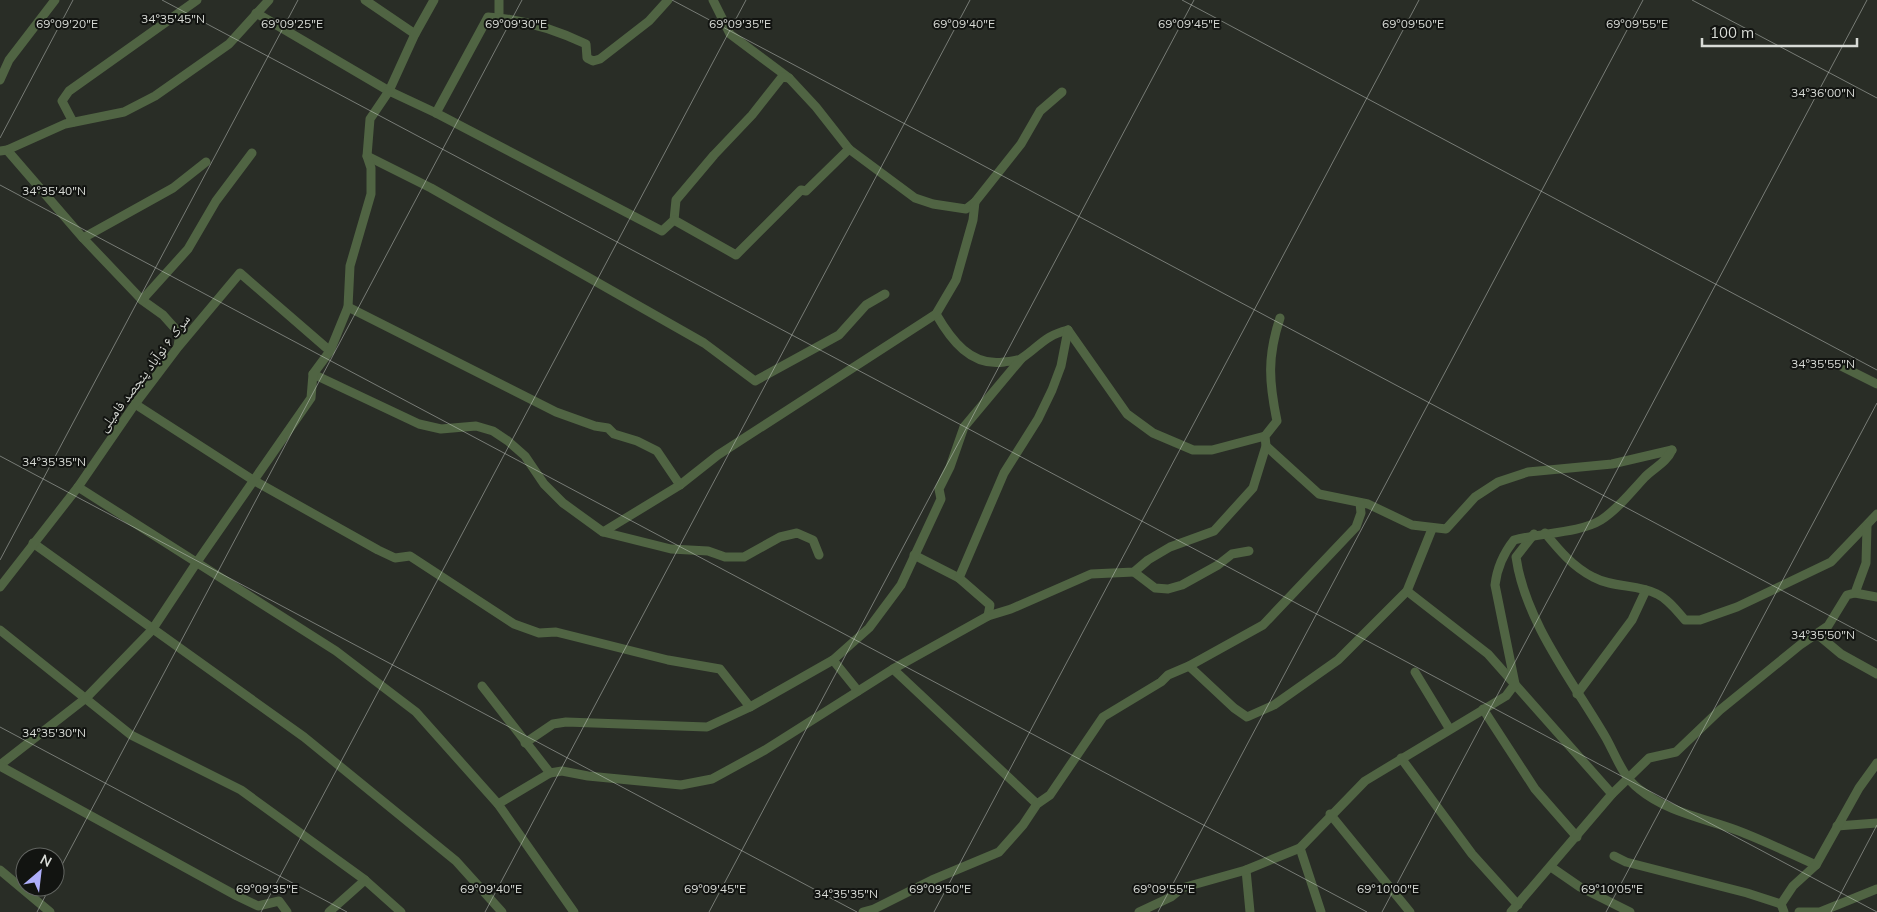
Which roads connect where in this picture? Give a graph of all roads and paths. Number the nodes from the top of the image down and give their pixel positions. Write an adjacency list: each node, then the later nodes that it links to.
1 (55, 0): 13 (street)
2 (197, 0): 17 (street)
3 (270, 0): 9 (street)
4 (365, 0): 11 (street)
5 (434, 0): 11 (street)
6 (499, 0): 10 (street)
7 (668, 0): 10 (street)
8 (713, 0): 12 (street)
9 (256, 13): 14 (street); 17 (street)
10 (499, 18): 16 (street)
11 (415, 34): 14 (street)
12 (789, 78): 18 (street); 24 (street)
13 (0, 80)
14 (389, 91): 16 (street); 21 (street)
15 (1062, 92): 23 (street)
16 (436, 113): 24 (street)
17 (73, 122): 19 (street)
18 (849, 149): 23 (street); 24 (street)
19 (4, 151): 25 (street)
20 (252, 153): 27 (street)
21 (367, 156): 26 (street); 28 (street)
22 (206, 162): 25 (street)
23 (975, 202): 29 (street)
24 (674, 220)
25 (83, 238): 27 (street)
26 (885, 294)
27 (142, 300): 32 (street)
28 (348, 307): 33 (street); 42 (street)
29 (936, 314): 34 (street); 42 (street)
30 (1280, 318): 39 (street)
31 (1068, 330): 34 (street); 39 (street); 57 (street)
32 (178, 347): 33 (street, سرک ۶ نوآباد پنجصد فامیلی); 38 (street, سرک ۶ نوآباد پنجصد فامیلی)
33 (330, 351): 36 (street)
34 (1021, 359): 54 (street)
35 (1839, 365): 37 (street)
36 (313, 374): 41 (street); 48 (street)
37 (1877, 384)
38 (135, 404): 41 (street); 43 (street, سرک ۶ نوآباد پنجصد فامیلی)
39 (1266, 436): 40 (street)
40 (1266, 446): 44 (street); 56 (street)
41 (253, 480): 55 (street); 77 (street)
42 (680, 485): 48 (street)
43 (78, 487): 51 (street, سرک ۶ نوآباد پنجصد فامیلی); 55 (street)
44 (1360, 503): 47 (street); 68 (street)
45 (1877, 514): 46 (street)
46 (1867, 526): 59 (street); 61 (street)
47 (1432, 529): 49 (street); 60 (street)
48 (603, 532): 53 (street)
49 (1545, 533): 50 (street); 59 (street)
50 (1534, 534): 72 (street); 75 (street)
51 (33, 543): 58 (street, سرک ۶ نوآباد پنجصد فامیلی); 65 (street)
52 (1249, 551): 56 (street)
53 (819, 555)
54 (914, 555): 57 (street); 67 (street)
55 (197, 562): 65 (street); 87 (street)
56 (1134, 572): 63 (street)
57 (959, 578): 63 (street)
58 (0, 587)
59 (1646, 590): 75 (street)
60 (1407, 591): 68 (street); 72 (street)
61 (1855, 593): 62 (street); 66 (street)
62 (1877, 597)
63 (988, 616): 69 (street)
64 (0, 630): 76 (street)
65 (152, 630): 76 (street); 108 (street)
66 (1817, 634): 71 (street); 85 (street)
67 (833, 660): 74 (street); 77 (street)
68 (1189, 666): 88 (street)
69 (893, 669): 74 (street); 88 (street)
70 (1415, 672): 79 (street)
71 (1877, 674)
72 (1515, 684): 78 (street); 86 (street)
73 (482, 686): 80 (street)
74 (858, 692): 84 (street)
75 (1576, 694): 85 (street)
76 (86, 698): 83 (street); 99 (street)
77 (750, 707): 80 (street)
78 (1483, 709): 79 (street); 92 (street)
79 (1449, 728): 81 (street)
80 (525, 743): 84 (street)
81 (1401, 758): 89 (street); 101 (street)
82 (1877, 763): 91 (street)
83 (0, 766): 105 (street)
84 (550, 773): 87 (street)
85 (1628, 779): 86 (street); 95 (street)
86 (1612, 794): 92 (street)
87 (498, 804): 109 (street)
88 (1037, 804): 110 (street)
89 (1330, 814): 93 (street); 113 (street)
90 (1877, 823): 91 (street)
91 (1837, 826): 95 (street)
92 (1577, 837): 96 (street)
93 (1300, 848): 98 (street); 112 (street)
94 (1614, 856): 102 (street)
95 (1816, 865): 102 (street)
96 (1550, 867): 101 (street); 115 (street)
97 (0, 870): 104 (street)
98 (1246, 870): 103 (street); 111 (street)
99 (365, 880): 106 (street); 107 (street)
100 (1877, 889): 116 (street)
101 (1518, 905): 114 (street)
102 (1782, 908)
103 (1142, 911)
104 (50, 912)
105 (287, 912)
106 (329, 912)
107 (401, 912)
108 (502, 912)
109 (574, 912)
110 (863, 912)
111 (1250, 912)
112 (1320, 912)
113 (1410, 912)
114 (1511, 912)
115 (1630, 912)
116 (1799, 912)

